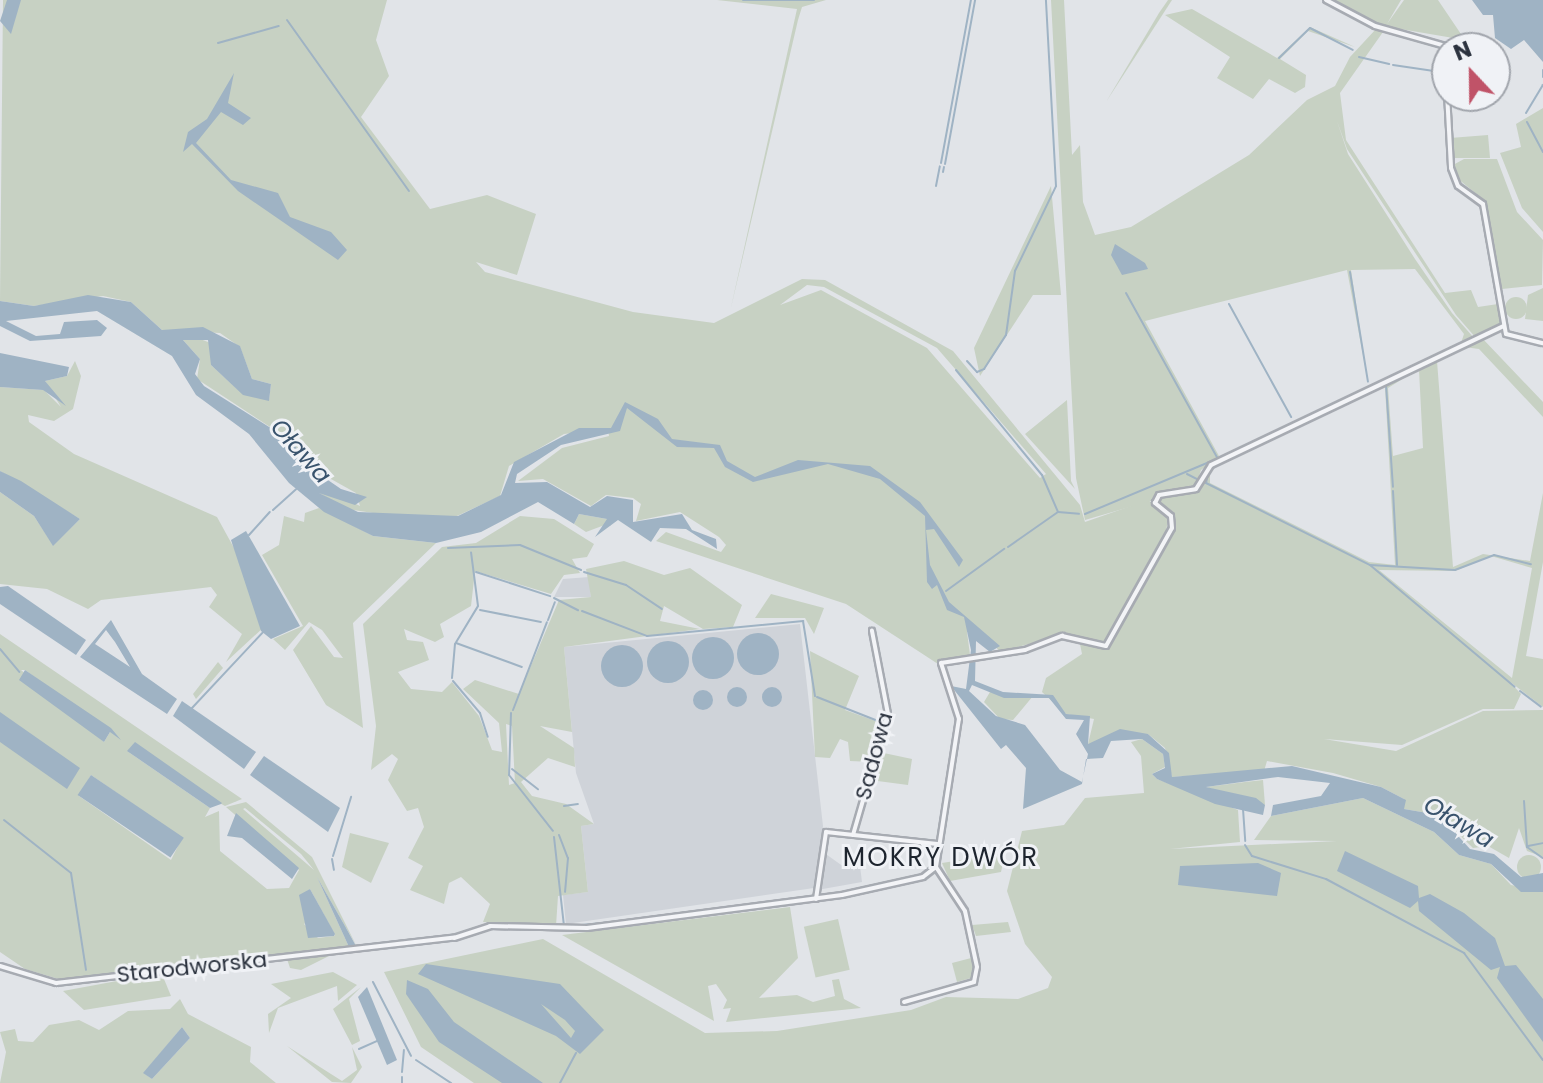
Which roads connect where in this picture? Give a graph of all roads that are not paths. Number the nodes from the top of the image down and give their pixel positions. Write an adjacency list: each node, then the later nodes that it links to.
1 (1326, 0): 2 (street)
2 (1431, 42)
3 (1448, 112): 4 (street)
4 (1504, 326): 5 (street); 8 (street)
5 (1543, 343)
6 (872, 631): 7 (street, Sadowa)
7 (853, 835): 8 (street); 10 (street)
8 (937, 847): 9 (street)
9 (936, 867): 10 (street); 12 (street)
10 (816, 899): 11 (street, Starodworska)
11 (0, 966)
12 (904, 1002)

